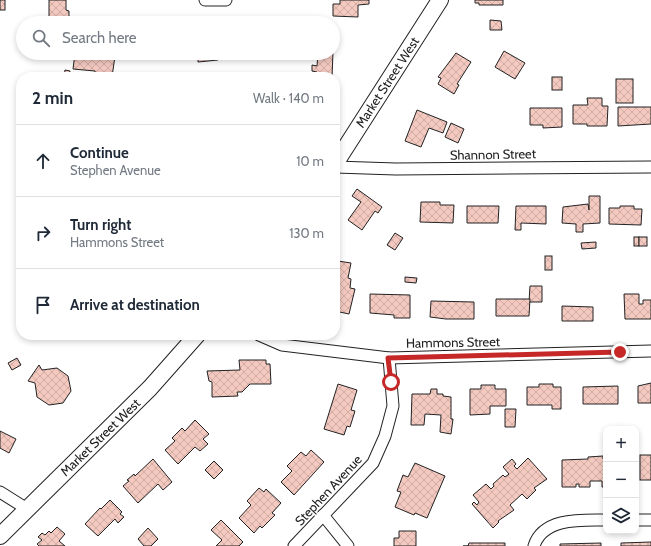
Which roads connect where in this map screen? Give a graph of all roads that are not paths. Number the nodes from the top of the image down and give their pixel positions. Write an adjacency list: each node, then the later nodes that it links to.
1 (205, 0): 2 (street)
2 (226, 0)
3 (440, 0): 4 (main road, Market Street West)
4 (340, 156)
5 (340, 167): 6 (street, Shannon Street)
6 (651, 167)
7 (193, 340): 12 (main road, Market Street West)
8 (270, 340): 10 (street, Hammons Street)
9 (651, 351): 10 (street, Hammons Street)
10 (388, 358): 13 (street, Stephen Avenue)
11 (0, 492): 12 (street)
12 (26, 509): 17 (main road, Market Street West)
13 (323, 516): 18 (street, Stephen Avenue); 19 (street)
14 (603, 520): 20 (street)
15 (639, 520): 16 (street)
16 (651, 520)
17 (0, 536)
18 (294, 546)
19 (348, 546)
20 (534, 546)

